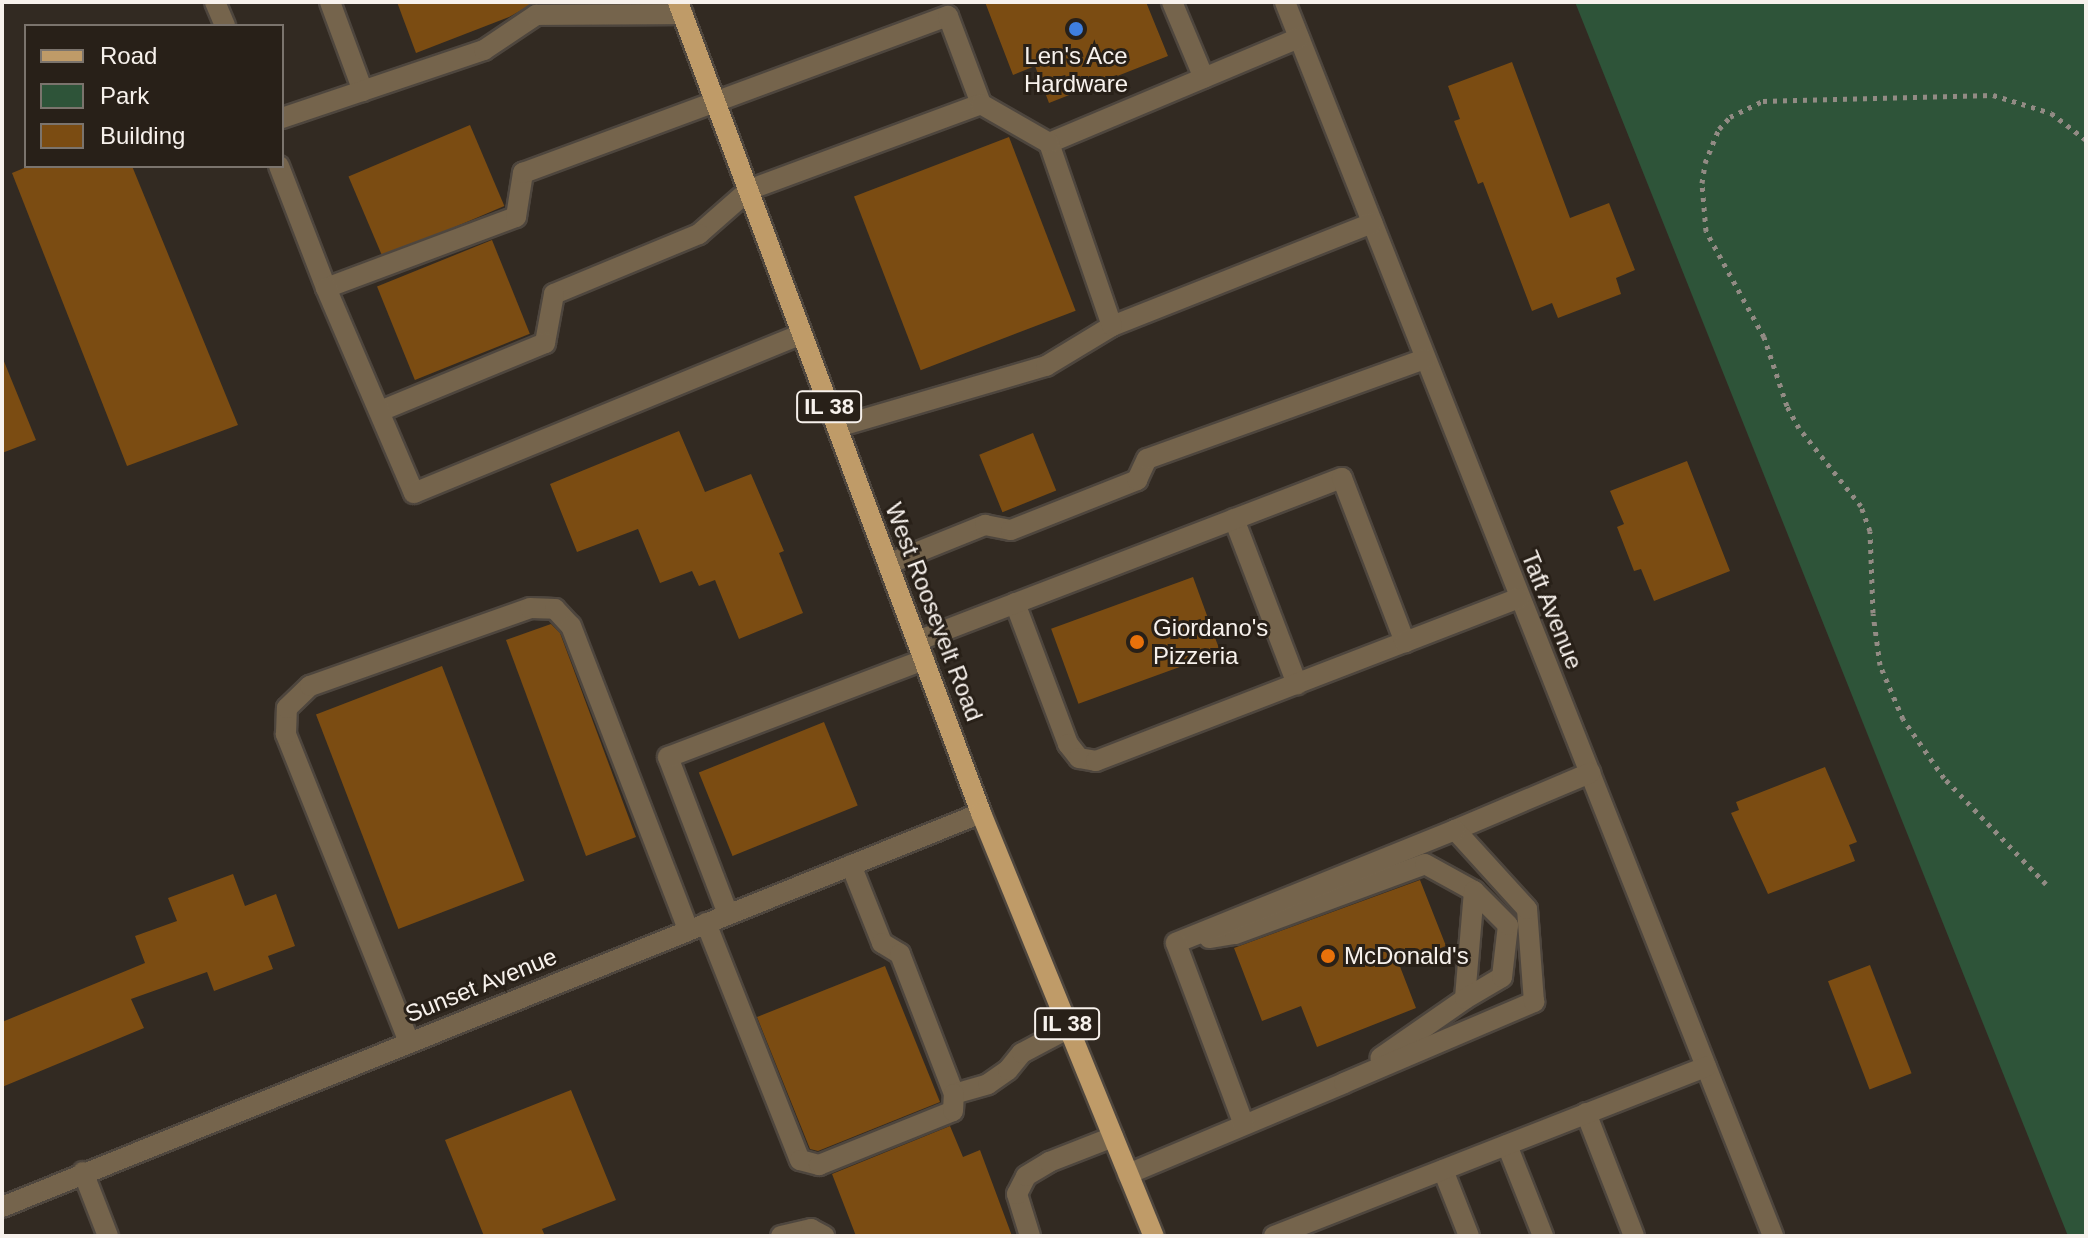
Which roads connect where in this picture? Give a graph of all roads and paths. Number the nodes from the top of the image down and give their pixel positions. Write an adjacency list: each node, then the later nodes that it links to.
1 (215, 2): 7 (street)
2 (330, 2): 10 (street)
3 (1172, 2): 9 (street)
4 (1285, 2): 8 (street, Taft Avenue)
5 (681, 6): 6 (street); 11 (main road, West Roosevelt Road / IL 38)
6 (526, 11): 10 (street)
7 (224, 24)
8 (1299, 38): 9 (street); 18 (street, Taft Avenue)
9 (1204, 78): 15 (street)
10 (363, 91): 13 (street)
11 (716, 104): 12 (street); 17 (main road, West Roosevelt Road / IL 38); 19 (street)
12 (981, 104): 15 (street); 17 (street)
13 (284, 117)
14 (2086, 140): 36 (path)
15 (1049, 143): 20 (street)
16 (280, 168): 19 (street)
17 (749, 190): 21 (main road, West Roosevelt Road / IL 38); 23 (street)
18 (1372, 223): 20 (street); 22 (street, Taft Avenue)
19 (326, 288): 23 (street)
20 (1112, 326): 24 (street)
21 (802, 334): 23 (street); 24 (main road, West Roosevelt Road / IL 38)
22 (1425, 359): 26 (street); 27 (street, Taft Avenue)
23 (380, 411)
24 (837, 427): 26 (main road, West Roosevelt Road / IL 38)
25 (1234, 519): 28 (street); 29 (street); 31 (street)
26 (888, 564): 30 (main road, West Roosevelt Road / IL 38)
27 (1519, 598): 29 (street); 32 (street, Taft Avenue)
28 (1015, 603): 30 (street); 31 (street)
29 (1405, 642): 31 (street)
30 (920, 650): 33 (main road, West Roosevelt Road / IL 38); 38 (street)
31 (1297, 684)
32 (1590, 773): 34 (street); 44 (street, Taft Avenue)
33 (981, 813): 35 (street, Sunset Avenue); 42 (main road, West Roosevelt Road / IL 38)
34 (1455, 830): 40 (street); 45 (street)
35 (851, 865): 38 (street, Sunset Avenue); 46 (street)
36 (2046, 884)
37 (1474, 891): 40 (street); 41 (street); 41 (street)
38 (728, 914): 39 (street, Sunset Avenue)
39 (697, 927): 43 (street, Sunset Avenue); 43 (street); 46 (street)
40 (1176, 943): 48 (street)
41 (1465, 999): 45 (street)
42 (1069, 1028): 46 (street); 49 (main road, West Roosevelt Road / IL 38)
43 (409, 1042): 52 (street, Sunset Avenue)
44 (1706, 1067): 47 (street); 64 (street, Taft Avenue)
45 (1344, 1083): 48 (street)
46 (954, 1094)
47 (1586, 1113): 50 (street); 63 (street)
48 (1244, 1125): 53 (street)
49 (1113, 1137): 53 (main road, West Roosevelt Road / IL 38); 58 (street)
50 (1507, 1145): 51 (street); 62 (street)
51 (1443, 1170): 60 (street); 61 (street)
52 (83, 1172): 54 (street, Sunset Avenue); 55 (street)
53 (1128, 1174): 59 (main road, West Roosevelt Road / IL 38)
54 (2, 1207)
55 (108, 1236)
56 (781, 1236): 57 (street)
57 (824, 1236)
58 (1030, 1236)
59 (1154, 1236)
60 (1274, 1236)
61 (1469, 1236)
62 (1543, 1236)
63 (1634, 1236)
64 (1773, 1236)

